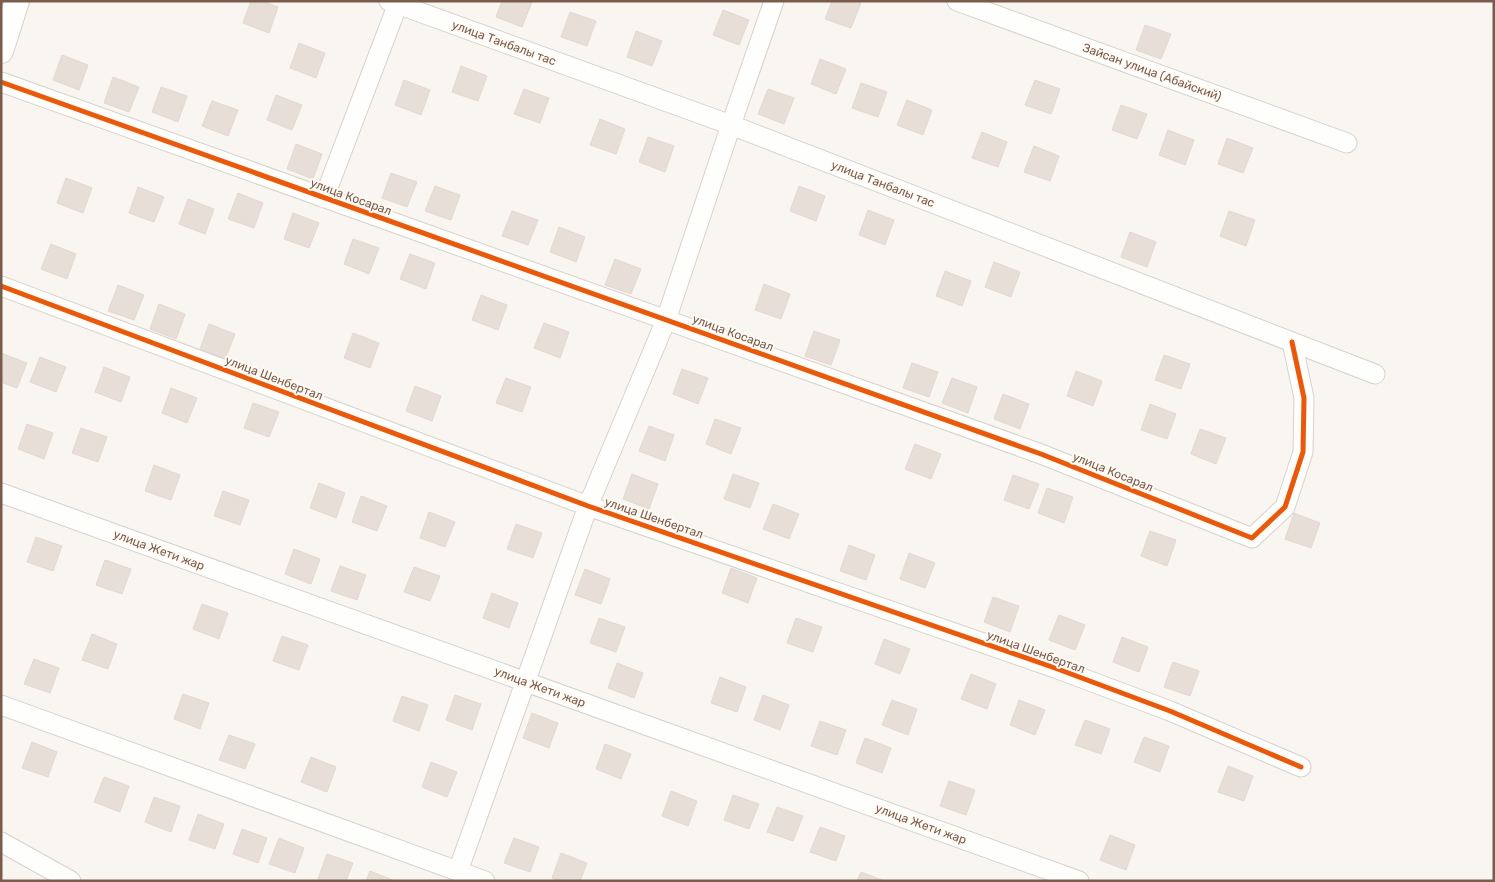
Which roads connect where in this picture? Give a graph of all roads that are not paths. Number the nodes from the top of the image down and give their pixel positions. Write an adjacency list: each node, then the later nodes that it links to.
1 (17, 1): 5 (street)
2 (774, 1): 7 (street)
3 (957, 1): 8 (street, Зайсан улица (Абайский))
4 (395, 2): 7 (street, улица Танбалы тас); 9 (street)
5 (1, 51)
6 (1, 82): 9 (street, улица Косарал)
7 (731, 125): 11 (street); 12 (street, улица Танбалы тас)
8 (1347, 143)
9 (324, 198): 11 (street, улица Косарал)
10 (1, 286): 15 (street, улица Шенбертал)
11 (666, 320): 12 (street, улица Косарал); 15 (street)
12 (1292, 342): 13 (street, улица Танбалы тас)
13 (1375, 374)
14 (1, 493): 16 (street, улица Жети жар)
15 (588, 506): 16 (street); 18 (street, улица Шенбертал)
16 (525, 681): 20 (street); 23 (street, улица Жети жар)
17 (1, 705): 20 (street)
18 (1301, 767)
19 (1, 842): 21 (street)
20 (458, 871): 22 (street)
21 (71, 881)
22 (485, 881)
23 (1079, 881)

